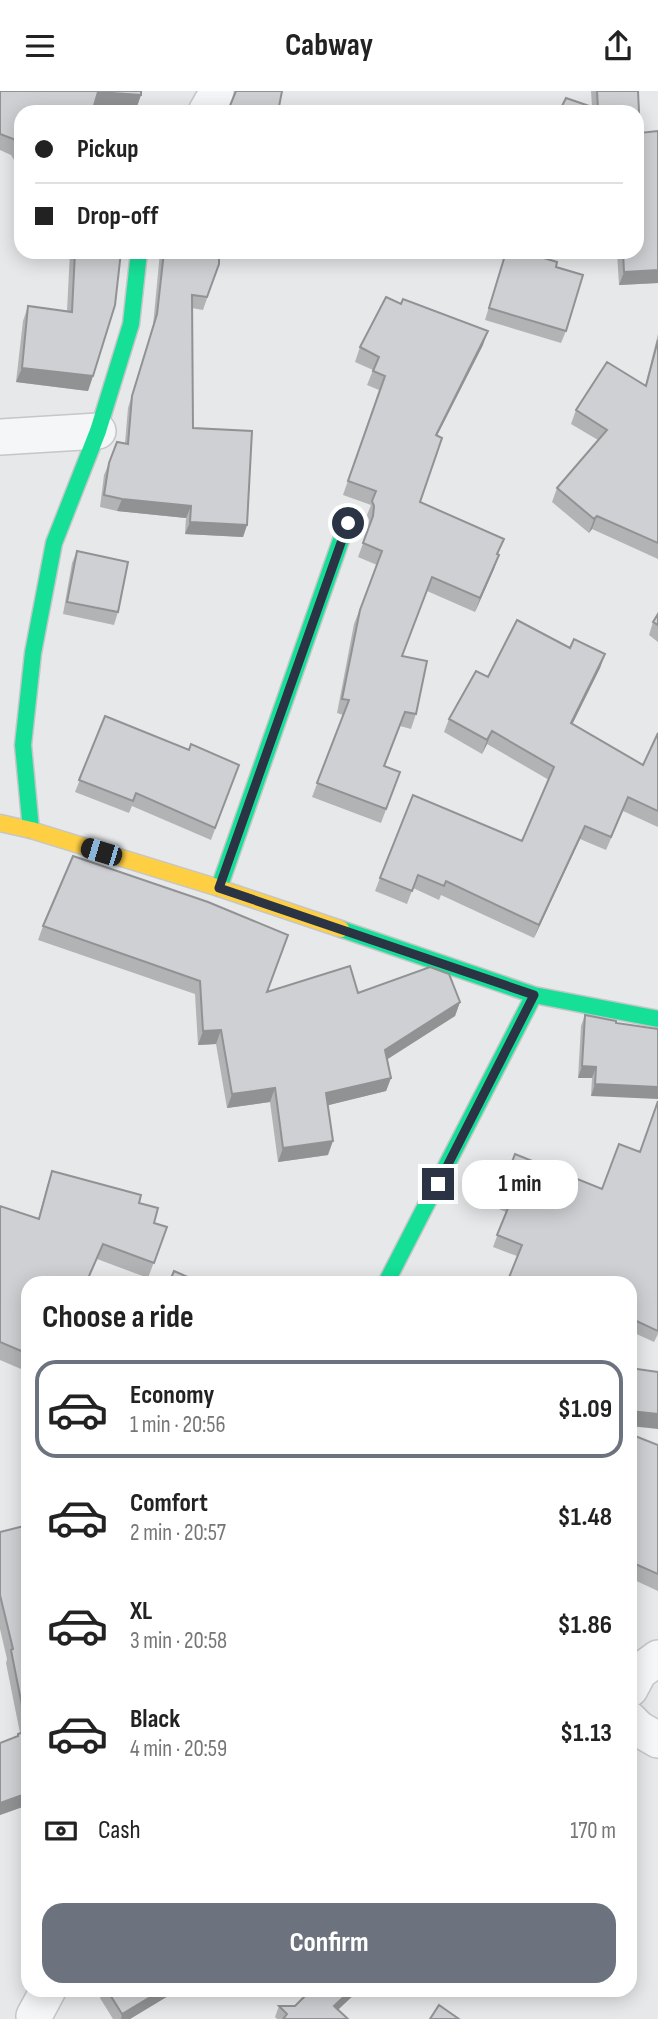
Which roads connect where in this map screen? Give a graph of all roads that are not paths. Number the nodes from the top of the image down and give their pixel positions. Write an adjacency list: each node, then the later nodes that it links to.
1 (138, 259): 2 (street)
2 (98, 431): 3 (street); 6 (street)
3 (0, 436)
4 (348, 523): 7 (street)
5 (0, 823): 6 (street)
6 (31, 829): 7 (street)
7 (219, 888): 8 (street)
8 (534, 995): 9 (street); 10 (street)
9 (658, 1019)
10 (390, 1276)
11 (658, 1658): 12 (street)
12 (637, 1676)
13 (637, 1727): 14 (street)
14 (658, 1740)

